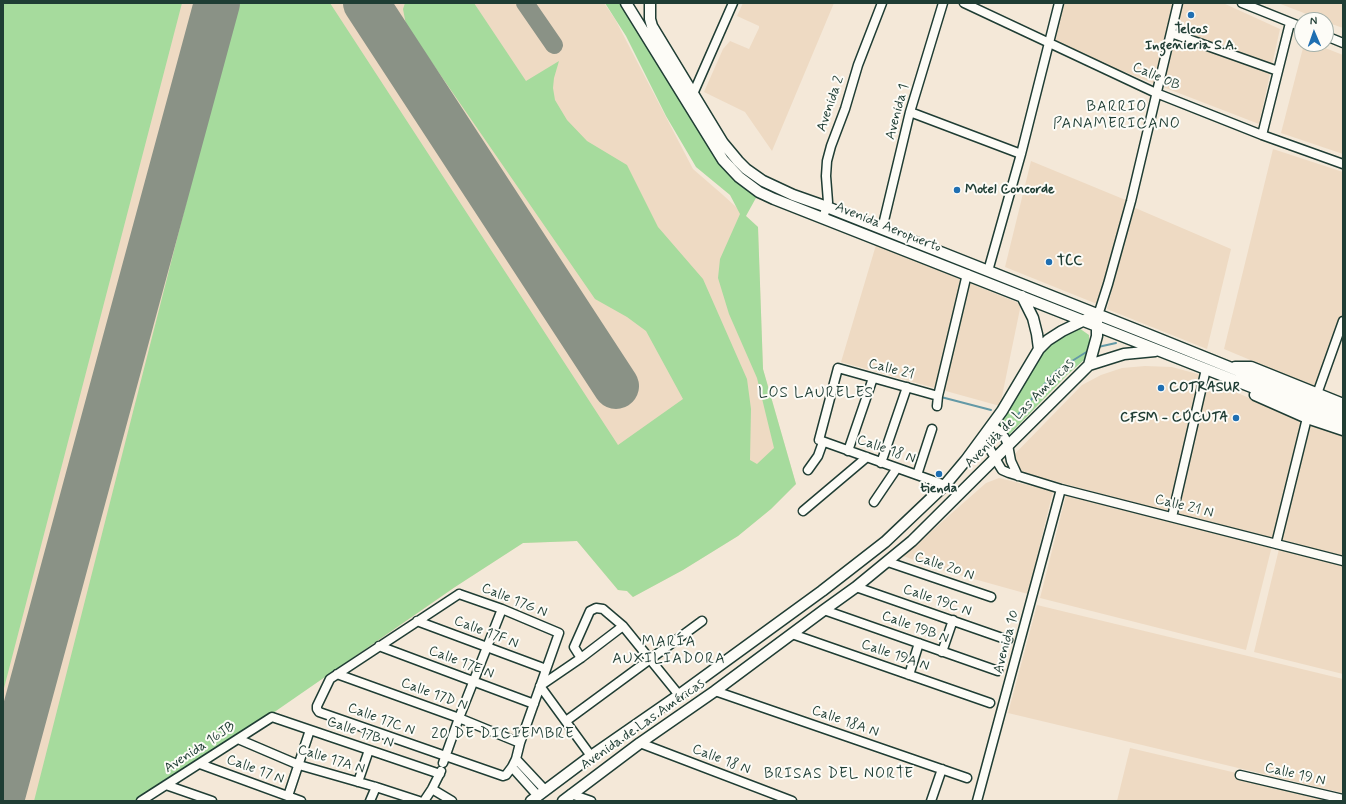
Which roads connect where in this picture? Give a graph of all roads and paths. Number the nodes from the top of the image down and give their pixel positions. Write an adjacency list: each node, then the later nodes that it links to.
1 (626, 3): 22 (main road, Avenida Aeropuerto)
2 (650, 3): 16 (main road, Avenida Aeropuerto)
3 (733, 3): 16 (street)
4 (882, 3): 21 (street, Avenida 2)
5 (943, 3): 17 (street, Avenida 1)
6 (964, 3): 13 (street, Calle 0B)
7 (1059, 3): 13 (street)
8 (1178, 3): 12 (street)
9 (1243, 3): 10 (street)
10 (1290, 23): 11 (street); 14 (street)
11 (1294, 24)
12 (1171, 33): 14 (street); 15 (street)
13 (1049, 43): 15 (street, Calle 0B); 19 (street)
14 (1278, 71): 18 (street)
15 (1156, 92): 18 (street, Calle 0B); 27 (street)
16 (693, 94): 21 (main road, Avenida Aeropuerto)
17 (910, 112): 19 (street); 23 (street, Avenida 1)
18 (1262, 134): 20 (street, Calle 0B)
19 (1021, 154): 24 (street)
20 (1343, 164)
21 (827, 207): 22 (street, Avenida 2); 23 (main road, Avenida Aeropuerto)
22 (823, 218): 25 (main road, Avenida Aeropuerto)
23 (882, 229): 24 (main road, Avenida Aeropuerto)
24 (988, 271): 27 (main road, Avenida Aeropuerto)
25 (967, 274): 26 (main road, Avenida Aeropuerto); 40 (street)
26 (1022, 296): 29 (main road, Avenida Aeropuerto); 31 (main road)
27 (1096, 314): 29 (main road, Avenida de Las Américas); 30 (main road, Avenida de Las Américas); 34 (main road, Avenida Aeropuerto)
28 (1343, 320): 39 (street)
29 (1083, 321): 30 (main road, Avenida Aeropuerto); 31 (main road, Avenida de Las Américas)
30 (1097, 331): 32 (main road, Avenida Aeropuerto); 33 (main road, Avenida de Las Américas)
31 (1039, 349): 46 (main road, Avenida de Las Américas)
32 (1161, 351): 33 (main road); 35 (main road, Avenida Aeropuerto)
33 (1090, 360): 51 (main road, Avenida de Las Américas)
34 (1229, 368): 39 (main road); 43 (main road, Avenida Aeropuerto)
35 (1206, 369): 36 (main road, Avenida Aeropuerto); 64 (street)
36 (1223, 376): 44 (main road); 45 (main road)
37 (873, 378): 38 (street, Calle 21); 50 (street, Calle 21); 52 (street)
38 (907, 387): 40 (street, Calle 21); 55 (street)
39 (1317, 394): 41 (main road)
40 (938, 396): 42 (street)
41 (1343, 404)
42 (937, 406)
43 (1343, 413)
44 (1307, 418): 48 (main road); 65 (street)
45 (1343, 423)
46 (992, 426): 49 (main road, Avenida de Las Américas); 51 (street)
47 (932, 429): 58 (street)
48 (1343, 430)
49 (983, 438): 54 (street, Calle 21 N); 60 (main road, Avenida de Las Américas)
50 (821, 441): 52 (street, Calle 18 N); 57 (street)
51 (1008, 444): 54 (main road, Avenida de Las Américas); 59 (street)
52 (848, 451): 53 (street, Calle 18 N)
53 (867, 457): 55 (street, Calle 18 N); 63 (street)
54 (995, 458): 59 (street, Calle 21 N); 67 (main road, Avenida de Las Américas)
55 (881, 462): 56 (street, Calle 18 N)
56 (897, 468): 58 (street, Calle 18 N); 62 (street)
57 (808, 470)
58 (917, 475): 60 (street, Calle 18 N)
59 (1018, 476): 61 (street, Calle 21 N)
60 (945, 485): 91 (main road, Avenida de Las Américas)
61 (1061, 489): 64 (street, Calle 21 N); 130 (street, Avenida 10)
62 (874, 502)
63 (803, 511)
64 (1172, 518): 65 (street, Calle 21 N)
65 (1276, 544): 66 (street, Calle 21 N)
66 (1343, 561)
67 (888, 562): 68 (main road, Avenida de Las Américas); 69 (street, Calle 20 N)
68 (856, 587): 71 (main road, Avenida de Las Américas); 72 (street, Calle 19C N)
69 (991, 597)
70 (502, 609): 73 (street, Calle 17G N); 80 (street); 84 (street, Calle 17G N)
71 (824, 610): 76 (main road, Avenida de Las Américas); 78 (street, Calle 19B N)
72 (953, 620): 77 (street, Calle 19C N); 81 (street)
73 (417, 621): 79 (street); 80 (street, Calle 17F N)
74 (702, 621): 83 (street)
75 (623, 626): 82 (street); 82 (street); 83 (street)
76 (792, 634): 87 (street, Calle 19A N); 90 (main road, Avenida de Las Américas)
77 (1008, 640)
78 (919, 644): 81 (street, Calle 19B N); 87 (street)
79 (379, 646): 86 (street); 88 (street, Calle 17E N)
80 (487, 647): 84 (street, Calle 17F N); 88 (street)
81 (942, 652): 85 (street, Calle 19B N)
82 (581, 658): 89 (street)
83 (650, 660): 91 (street); 96 (street)
84 (546, 669): 89 (street)
85 (998, 671)
86 (337, 674): 95 (street, Calle 17D N); 106 (street, Calle 17C N)
87 (909, 675): 92 (street, Calle 19A N)
88 (474, 682): 93 (street, Calle 17E N); 95 (street)
89 (540, 686): 93 (street); 96 (street)
90 (715, 691): 99 (main road, Avenida de Las Américas); 108 (street, Calle 18A N)
91 (679, 695): 102 (main road, Avenida de Las Américas)
92 (990, 703)
93 (534, 704): 100 (street)
94 (272, 717): 97 (street, Calle 17B N); 98 (street, Avenida 16JB)
95 (459, 718): 100 (street, Calle 17D N); 106 (street)
96 (566, 721): 102 (street)
97 (310, 730): 101 (street, Calle 17B N); 105 (street)
98 (238, 739): 104 (street, Avenida 16JB); 105 (street, Calle 17A N)
99 (640, 742): 115 (main road, Avenida de Las Américas); 128 (street, Calle 18 N)
100 (520, 743): 103 (street)
101 (369, 750): 106 (street, Calle 17B N); 111 (street)
102 (591, 756): 117 (main road, Avenida de Las Américas)
103 (516, 759): 107 (street); 117 (street)
104 (200, 764): 112 (street, Avenida 16JB); 116 (street, Calle 17 N)
105 (299, 765): 111 (street, Calle 17A N); 116 (street)
106 (443, 765): 107 (street, Calle 17C N); 114 (street)
107 (512, 768): 117 (street)
108 (942, 769): 110 (street, Calle 18A N); 129 (street)
109 (1240, 775): 118 (street, Calle 19 N)
110 (967, 778)
111 (358, 782): 113 (street, Calle 17A N)
112 (166, 785): 119 (street, Avenida 16JB); 120 (street)
113 (376, 787): 122 (street); 123 (street, Calle 17A N)
114 (432, 788): 124 (street); 125 (street)
115 (571, 794): 126 (main road, Avenida de Las Américas); 127 (street)
116 (288, 796): 121 (street, Calle 17 N)
117 (538, 796)
118 (1343, 799)
119 (141, 801)
120 (212, 801)
121 (301, 801)
122 (370, 801)
123 (419, 801)
124 (424, 801)
125 (452, 801)
126 (562, 801)
127 (591, 801)
128 (792, 801)
129 (931, 801)
130 (977, 801)

